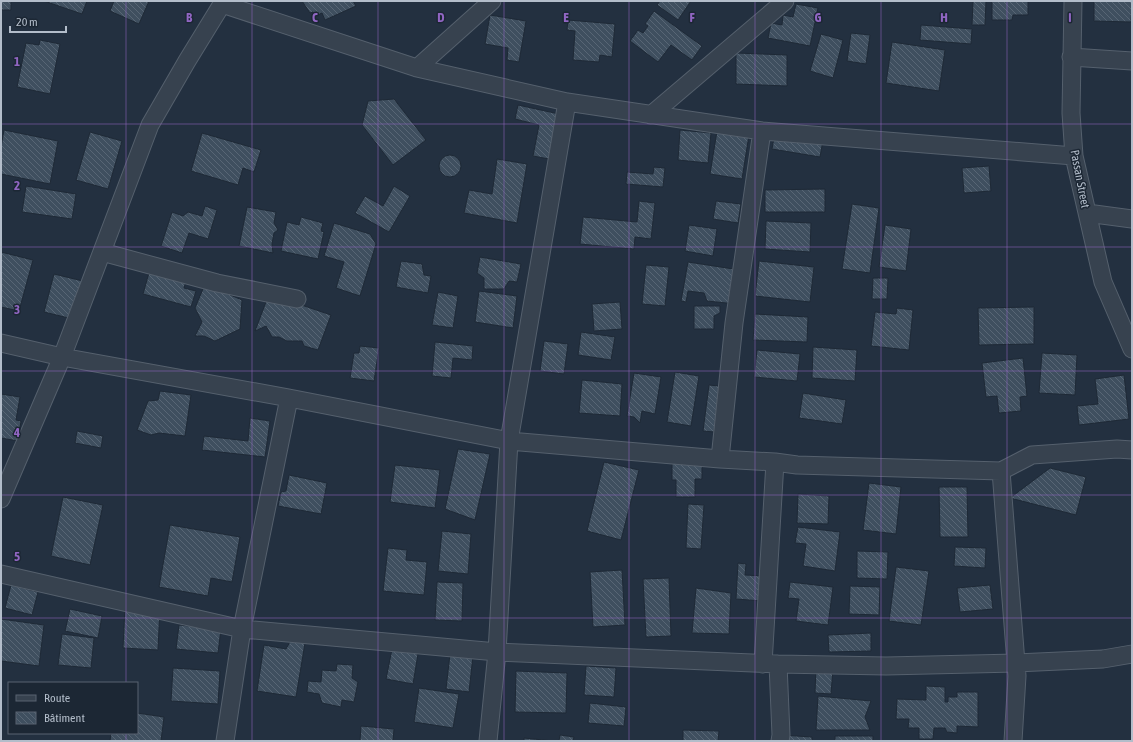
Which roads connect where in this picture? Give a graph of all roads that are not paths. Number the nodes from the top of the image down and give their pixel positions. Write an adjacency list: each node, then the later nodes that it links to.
1 (492, 1): 7 (street)
2 (785, 1): 9 (street)
3 (1073, 1): 5 (street, Passan Street)
4 (223, 2): 7 (street); 14 (street)
5 (1071, 57): 6 (street); 11 (street, Passan Street)
6 (1132, 60)
7 (417, 68): 8 (street)
8 (567, 102): 9 (street); 20 (street)
9 (651, 114): 10 (street)
10 (762, 131): 11 (street); 22 (street)
11 (1074, 156): 12 (street, Passan Street)
12 (1087, 213): 13 (street); 17 (street, Passan Street)
13 (1132, 219)
14 (102, 252): 15 (street); 18 (street)
15 (297, 299)
16 (1, 343): 18 (street)
17 (1132, 349)
18 (62, 357): 19 (street); 25 (street)
19 (289, 398): 20 (street); 27 (street)
20 (509, 441): 22 (street); 28 (street)
21 (1132, 450): 24 (street)
22 (720, 459): 23 (street)
23 (775, 462): 24 (street); 31 (street)
24 (1001, 471): 30 (street)
25 (1, 500)
26 (1, 574): 27 (street)
27 (242, 629): 28 (street); 32 (street)
28 (497, 652): 31 (street); 33 (street)
29 (1132, 654): 30 (street)
30 (1016, 663): 31 (street); 35 (street)
31 (770, 664): 34 (street)
32 (225, 741)
33 (488, 741)
34 (780, 741)
35 (1013, 741)

